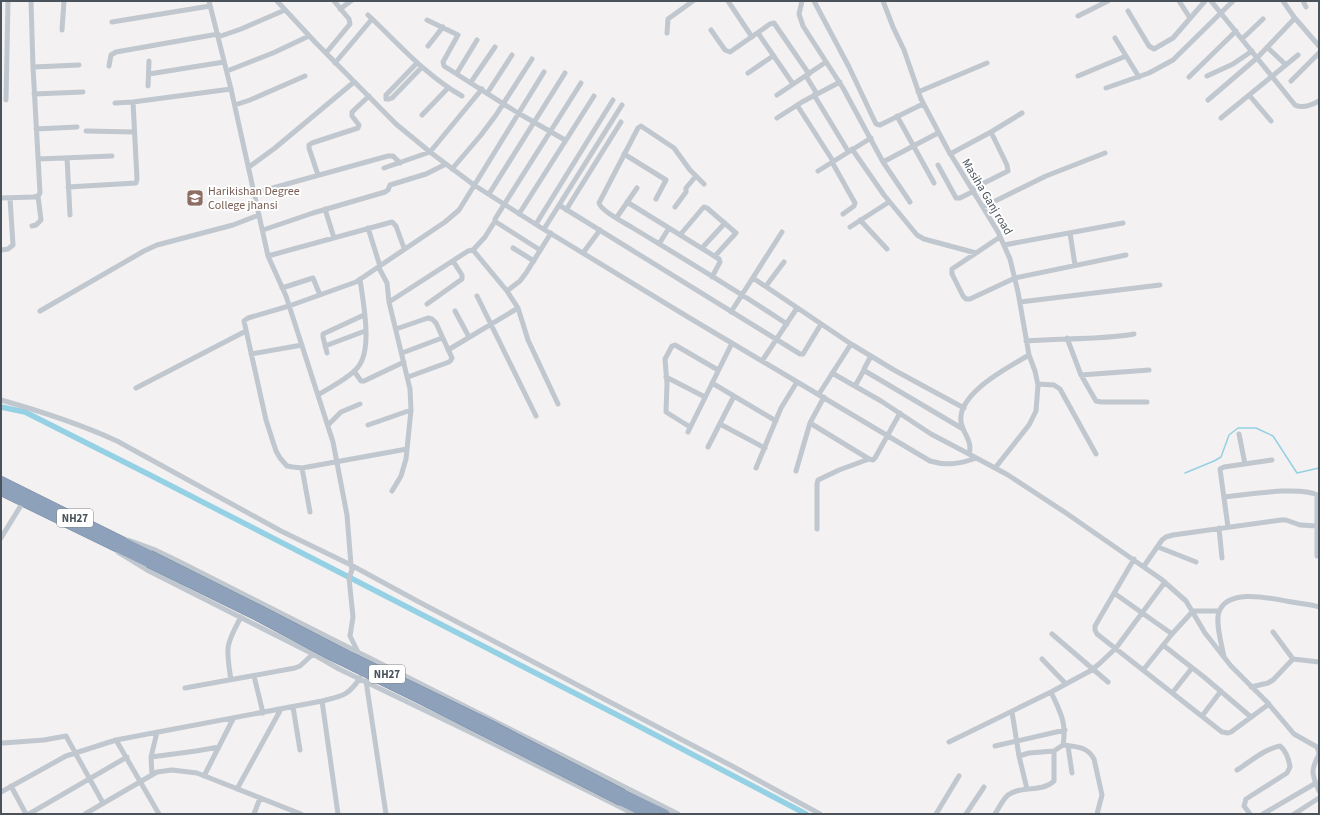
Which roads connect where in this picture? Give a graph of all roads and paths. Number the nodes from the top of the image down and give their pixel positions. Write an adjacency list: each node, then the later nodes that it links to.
1 (8, 1): 103 (street)
2 (31, 1): 67 (street)
3 (64, 1): 34 (street)
4 (277, 1): 21 (street)
5 (334, 1): 22 (street)
6 (351, 1): 22 (street)
7 (693, 1): 37 (street)
8 (728, 1): 41 (street)
9 (802, 1): 61 (street)
10 (814, 1): 117 (street)
11 (883, 1): 95 (street, Masiha Ganj road)
12 (1108, 1): 26 (street)
13 (1179, 1): 27 (street)
14 (1205, 1): 27 (street)
15 (1211, 1): 24 (street)
16 (1233, 1): 24 (street)
17 (1283, 1): 28 (street)
18 (1302, 1): 20 (street)
19 (210, 3): 32 (street); 39 (street)
20 (1306, 7)
21 (285, 10): 39 (street); 40 (street)
22 (340, 10): 50 (street)
23 (1128, 11): 27 (street)
24 (1221, 13): 36 (street); 78 (street)
25 (368, 15): 29 (street)
26 (1078, 16)
27 (1190, 18)
28 (1295, 18): 46 (street); 48 (street)
29 (372, 19): 60 (street); 62 (street)
30 (1263, 19): 43 (street)
31 (427, 20): 33 (street)
32 (112, 22)
33 (443, 28): 45 (street); 71 (street)
34 (62, 30)
35 (711, 30): 41 (street)
36 (1236, 31): 43 (street); 80 (street)
37 (667, 33)
38 (758, 33): 41 (street); 54 (street); 75 (street)
39 (218, 36): 59 (street); 66 (street)
40 (309, 36): 50 (street); 69 (street)
41 (752, 37)
42 (1115, 38): 55 (street)
43 (1242, 39): 49 (street)
44 (476, 40): 71 (street)
45 (428, 46)
46 (1319, 46)
47 (495, 47): 84 (street)
48 (1267, 47): 56 (street); 65 (street)
49 (1252, 51): 56 (street); 79 (street)
50 (326, 53): 62 (street)
51 (1319, 53): 82 (street)
52 (512, 55): 94 (street)
53 (1298, 55): 65 (street)
54 (773, 56): 73 (street); 87 (street)
55 (1126, 56): 77 (street); 78 (street)
56 (1257, 58): 81 (street); 105 (street)
57 (532, 59): 109 (street)
58 (148, 61): 74 (street)
59 (224, 62): 69 (street); 74 (street)
60 (417, 62): 68 (street); 68 (street)
61 (826, 62): 75 (street); 85 (street)
62 (335, 63): 83 (street)
63 (987, 63): 95 (street)
64 (79, 65): 67 (street)
65 (1286, 65): 81 (street)
66 (109, 66)
67 (33, 67): 96 (street)
68 (422, 67): 89 (street)
69 (227, 71): 91 (street)
70 (544, 72): 114 (street)
71 (457, 73): 84 (street)
72 (565, 73): 121 (street)
73 (748, 73)
74 (149, 74): 88 (street)
75 (807, 75): 87 (street); 97 (street)
76 (305, 76): 111 (street)
77 (1078, 76)
78 (1139, 76): 90 (street)
79 (1207, 76)
80 (1189, 77)
81 (1273, 77): 99 (street); 106 (street)
82 (1291, 81)
83 (354, 82): 100 (street); 146 (street)
84 (472, 82): 92 (street)
85 (840, 82): 97 (street); 130 (street)
86 (581, 83): 126 (street)
87 (793, 84): 98 (street)
88 (148, 86)
89 (448, 88): 101 (street); 116 (street)
90 (1106, 88)
91 (231, 89): 108 (street); 111 (street)
92 (482, 89): 94 (street); 134 (street)
93 (83, 92): 96 (street)
94 (488, 92): 109 (street)
95 (918, 92): 110 (street, Masiha Ganj road)
96 (34, 94): 124 (street)
97 (815, 94): 113 (street); 133 (street)
98 (777, 95)
99 (1249, 95): 119 (street); 120 (street)
100 (369, 96): 134 (street); 150 (street)
101 (462, 96)
102 (594, 96): 131 (street)
103 (6, 100)
104 (613, 100): 182 (street)
105 (1208, 100)
106 (1319, 101)
107 (115, 102): 108 (street)
108 (133, 102): 127 (street)
109 (503, 103): 114 (street); 148 (street)
110 (923, 104): 117 (street); 129 (street, Masiha Ganj road)
111 (235, 105): 146 (street)
112 (622, 105): 168 (street)
113 (797, 105): 118 (street); 141 (street)
114 (518, 113): 121 (street); 154 (street)
115 (1022, 113): 128 (street)
116 (422, 115)
117 (897, 116): 132 (street)
118 (777, 118)
119 (1222, 118)
120 (1271, 121)
121 (534, 122): 126 (street); 159 (street)
122 (621, 122): 172 (street)
123 (77, 127): 124 (street)
124 (36, 129): 140 (street)
125 (86, 131): 127 (street)
126 (550, 131): 131 (street); 167 (street)
127 (134, 132): 155 (street)
128 (991, 132): 137 (street); 157 (street)
129 (938, 133): 132 (street); 137 (street, Masiha Ganj road)
130 (871, 138): 133 (street); 143 (street)
131 (566, 140): 173 (street)
132 (913, 146): 143 (street); 153 (street)
133 (850, 150): 141 (street); 165 (street)
134 (430, 152): 142 (street); 144 (street)
135 (1105, 153): 170 (street)
136 (624, 154): 151 (street); 163 (street); 177 (street)
137 (950, 154): 157 (street, Masiha Ganj road)
138 (112, 156): 139 (street)
139 (67, 158): 140 (street); 155 (street)
140 (38, 159): 160 (street)
141 (833, 161): 149 (street); 174 (street)
142 (400, 162): 147 (street); 150 (street)
143 (883, 162): 166 (street)
144 (446, 164): 148 (street); 171 (street)
145 (938, 165): 157 (street)
146 (249, 167): 158 (street)
147 (384, 168)
148 (452, 169): 154 (street)
149 (818, 171)
150 (318, 175): 158 (street)
151 (696, 176): 152 (street); 169 (street)
152 (704, 184)
153 (934, 184)
154 (474, 185): 159 (street); 198 (street)
155 (68, 187): 175 (street)
156 (637, 188): 164 (street)
157 (973, 190): 170 (street, Masiha Ganj road)
158 (254, 193): 176 (street)
159 (489, 194): 167 (street)
160 (38, 196): 162 (street); 183 (street)
161 (1, 198): 162 (street)
162 (10, 198): 202 (street)
163 (656, 199)
164 (627, 202): 177 (street); 186 (street)
165 (889, 202): 178 (street); 205 (street)
166 (910, 202)
167 (504, 204): 173 (street); 179 (street)
168 (559, 205): 172 (street); 187 (street)
169 (675, 207)
170 (983, 207): 194 (street, Masiha Ganj road)
171 (325, 209): 188 (street); 195 (street)
172 (566, 210): 189 (street)
173 (519, 214): 182 (street)
174 (844, 214)
175 (70, 215)
176 (259, 215): 188 (street); 232 (street)
177 (616, 218): 196 (street)
178 (860, 220): 184 (street); 201 (street)
179 (495, 221): 203 (street); 204 (street)
180 (725, 223): 193 (street); 200 (street); 209 (street)
181 (1123, 223): 192 (street)
182 (536, 224): 187 (street)
183 (32, 226)
184 (850, 227)
185 (368, 228): 195 (street); 198 (street); 214 (street)
186 (669, 228): 193 (street); 196 (street)
187 (544, 229): 191 (street)
188 (263, 230): 208 (street)
189 (600, 230): 206 (street); 234 (street)
190 (782, 232): 216 (street)
191 (551, 233): 204 (street); 206 (street)
192 (1070, 233): 197 (street); 213 (street)
193 (680, 235): 200 (street)
194 (1000, 237): 197 (street, Masiha Ganj road); 205 (street)
195 (334, 238): 208 (street)
196 (659, 244): 215 (street)
197 (1004, 245): 217 (street, Masiha Ganj road)
198 (404, 248): 214 (street)
199 (513, 248): 211 (street)
200 (702, 248): 209 (street)
201 (887, 249)
202 (1, 250)
203 (473, 250): 210 (street); 222 (street)
204 (540, 250): 211 (street)
205 (976, 252): 217 (street)
206 (584, 253): 248 (street)
207 (1126, 255): 213 (street)
208 (268, 256): 221 (street)
209 (715, 256): 215 (street)
210 (453, 261): 226 (street); 228 (street)
211 (534, 261): 222 (street)
212 (784, 262): 220 (street)
213 (1075, 265): 217 (street)
214 (379, 267): 218 (street); 226 (street)
215 (712, 277): 224 (street)
216 (753, 278): 220 (street); 224 (street)
217 (1015, 278): 227 (street, Masiha Ganj road)
218 (360, 279): 223 (street); 235 (street)
219 (1160, 285): 227 (street)
220 (766, 286): 231 (street)
221 (282, 288): 223 (street); 229 (street)
222 (507, 290): 230 (street)
223 (320, 295): 229 (street)
224 (743, 295): 234 (street); 237 (street)
225 (477, 296): 236 (street)
226 (389, 302): 239 (street)
227 (1020, 302): 247 (street, Masiha Ganj road)
228 (427, 304)
229 (289, 306): 240 (street); 250 (street)
230 (518, 308): 236 (street); 280 (street)
231 (797, 308): 237 (street); 238 (street)
232 (40, 311)
233 (455, 311): 243 (street)
234 (731, 312): 246 (street)
235 (364, 315): 241 (street); 251 (street)
236 (491, 324): 243 (street); 284 (street)
237 (786, 324): 246 (street)
238 (821, 324): 246 (street); 249 (street)
239 (396, 329): 244 (street); 254 (street)
240 (246, 331): 255 (street); 272 (street)
241 (366, 331): 251 (street); 263 (street)
242 (1134, 334): 245 (street)
243 (469, 337): 252 (street)
244 (442, 338): 252 (street); 254 (street)
245 (1067, 338): 247 (street); 265 (street)
246 (776, 340): 258 (street)
247 (1026, 341): 256 (street, Masiha Ganj road)
248 (732, 343): 258 (street); 260 (street)
249 (851, 344): 257 (street); 264 (street)
250 (302, 345): 255 (street); 273 (street)
251 (325, 346): 253 (street)
252 (448, 350): 266 (street)
253 (327, 353)
254 (402, 353): 259 (street)
255 (252, 354): 303 (street)
256 (1029, 355): 270 (street, Masiha Ganj road); 281 (street)
257 (871, 356): 261 (street); 281 (street)
258 (762, 361): 268 (street)
259 (404, 362): 263 (street); 266 (street)
260 (718, 370): 267 (street); 269 (street)
261 (864, 370): 271 (street); 290 (street)
262 (1149, 370): 265 (street)
263 (354, 371): 273 (street)
264 (832, 372): 271 (street); 275 (street)
265 (1081, 375): 278 (street)
266 (408, 377): 282 (street)
267 (666, 377): 276 (street); 276 (street)
268 (797, 382): 275 (street); 285 (street)
269 (712, 383): 274 (street); 276 (street)
270 (1038, 384): 297 (street); 305 (street, Masiha Ganj road)
271 (855, 386): 283 (street)
272 (136, 388)
273 (318, 395): 288 (street)
274 (734, 396): 285 (street); 287 (street)
275 (822, 396): 286 (street); 292 (street)
276 (705, 397)
277 (1, 400): 326 (street)
278 (1147, 402)
279 (360, 404): 288 (street)
280 (558, 404)
281 (964, 408): 290 (street)
282 (411, 410): 289 (street); 295 (street)
283 (900, 413): 292 (street); 296 (street)
284 (536, 416)
285 (776, 421): 294 (street)
286 (810, 423): 299 (street); 306 (street)
287 (720, 424): 293 (street); 294 (street)
288 (328, 425): 301 (street)
289 (368, 425)
290 (963, 429): 296 (street)
291 (1239, 434): 302 (street)
292 (887, 435): 298 (street); 299 (street)
293 (708, 447)
294 (765, 448): 304 (street)
295 (407, 449): 301 (street); 309 (street)
296 (969, 454): 298 (street)
297 (1096, 454)
298 (976, 458): 305 (street)
299 (869, 459): 316 (street)
300 (1272, 460): 302 (street)
301 (337, 462): 303 (street); 326 (street)
302 (1245, 464): 311 (street)
303 (302, 468): 313 (street)
304 (756, 468)
305 (995, 468): 323 (street)
306 (796, 471)
307 (1, 481): 319 (highway, NH27)
308 (1, 491): 312 (highway, NH27)
309 (392, 491)
310 (1318, 495): 311 (street); 317 (street)
311 (1224, 497): 314 (street)
312 (23, 502): 318 (street); 319 (highway, NH27)
313 (310, 512)
314 (1228, 527): 315 (street); 317 (street)
315 (1219, 528): 320 (street); 322 (street)
316 (817, 529)
317 (1317, 529): 321 (street)
318 (1, 538)
319 (110, 540): 333 (street); 339 (street); 397 (highway, NH27, bridge)
320 (1158, 547): 324 (street); 325 (street)
321 (1317, 556)
322 (1222, 558)
323 (1134, 559): 325 (street); 328 (street)
324 (1196, 562)
325 (1144, 566): 327 (street)
326 (351, 567): 339 (street); 414 (street)
327 (1165, 582): 330 (street); 332 (street)
328 (1114, 593): 332 (street); 338 (street)
329 (1319, 607): 331 (street)
330 (1193, 611): 331 (street); 336 (street); 341 (street)
331 (1219, 611): 341 (street)
332 (1142, 613): 336 (street); 338 (street)
333 (241, 617): 340 (street); 350 (street)
334 (1273, 632): 343 (street)
335 (1052, 634): 345 (street)
336 (1172, 634): 337 (street)
337 (1163, 645): 346 (street); 347 (street)
338 (1116, 648): 345 (street); 347 (street)
339 (358, 652): 349 (street); 413 (street)
340 (313, 654): 348 (street); 349 (street)
341 (1224, 658): 353 (street)
342 (1042, 659): 352 (street)
343 (1293, 659): 344 (street); 353 (street)
344 (1319, 662)
345 (1094, 668): 351 (street); 352 (street)
346 (1192, 668): 356 (street); 357 (street)
347 (1144, 669): 356 (street)
348 (254, 676): 350 (street); 363 (street)
349 (363, 679): 358 (street); 401 (street); 410 (street)
350 (231, 680): 354 (street)
351 (1108, 682)
352 (1066, 684): 355 (street)
353 (1251, 687): 359 (street)
354 (185, 688)
355 (1051, 692): 362 (street); 367 (street)
356 (1173, 692): 364 (street)
357 (1221, 692): 364 (street); 365 (street)
358 (322, 701): 360 (street); 408 (street)
359 (1269, 704): 365 (street); 379 (street)
360 (293, 707): 361 (street); 376 (street)
361 (281, 709): 363 (street); 393 (street)
362 (1012, 712): 370 (street); 371 (street)
363 (263, 713): 366 (street)
364 (1202, 716): 365 (street)
365 (1251, 717)
366 (233, 718): 368 (street); 375 (street)
367 (1065, 730): 370 (street); 373 (street)
368 (157, 732): 369 (street); 382 (street)
369 (116, 740): 378 (street); 381 (street)
370 (1016, 740): 374 (street); 380 (street)
371 (949, 742)
372 (3, 743): 378 (street)
373 (1066, 745): 377 (street); 384 (street); 418 (street)
374 (995, 746)
375 (219, 747): 382 (street); 386 (street)
376 (300, 750)
377 (1054, 751): 380 (street); 394 (street)
378 (74, 752): 388 (street); 391 (street)
379 (1319, 754): 390 (street)
380 (1019, 756): 394 (street)
381 (127, 757): 388 (street); 389 (street)
382 (151, 757): 385 (street)
383 (1237, 770): 419 (street)
384 (1072, 773)
385 (152, 775): 386 (street); 389 (street)
386 (204, 776): 393 (street)
387 (959, 776): 415 (street)
388 (89, 778): 400 (street); 403 (street)
389 (141, 781): 400 (street); 405 (street)
390 (1316, 783): 395 (street); 420 (street)
391 (11, 786): 396 (street); 402 (street)
392 (984, 787): 416 (street)
393 (237, 789): 398 (street)
394 (1027, 789): 417 (street)
395 (1319, 791)
396 (1, 792)
397 (622, 797): 411 (highway, NH27); 412 (highway, NH27)
398 (260, 798): 406 (street); 407 (street)
399 (1319, 798): 421 (street)
400 (103, 803): 404 (street)
401 (385, 812): 409 (street)
402 (26, 814)
403 (30, 814)
404 (85, 814)
405 (159, 814)
406 (254, 814)
407 (301, 814)
408 (338, 814)
409 (380, 814)
410 (634, 814)
411 (648, 814)
412 (665, 814)
413 (678, 814)
414 (820, 814)
415 (936, 814)
416 (966, 814)
417 (995, 814)
418 (1097, 814)
419 (1250, 814)
420 (1263, 814)
421 (1294, 814)

